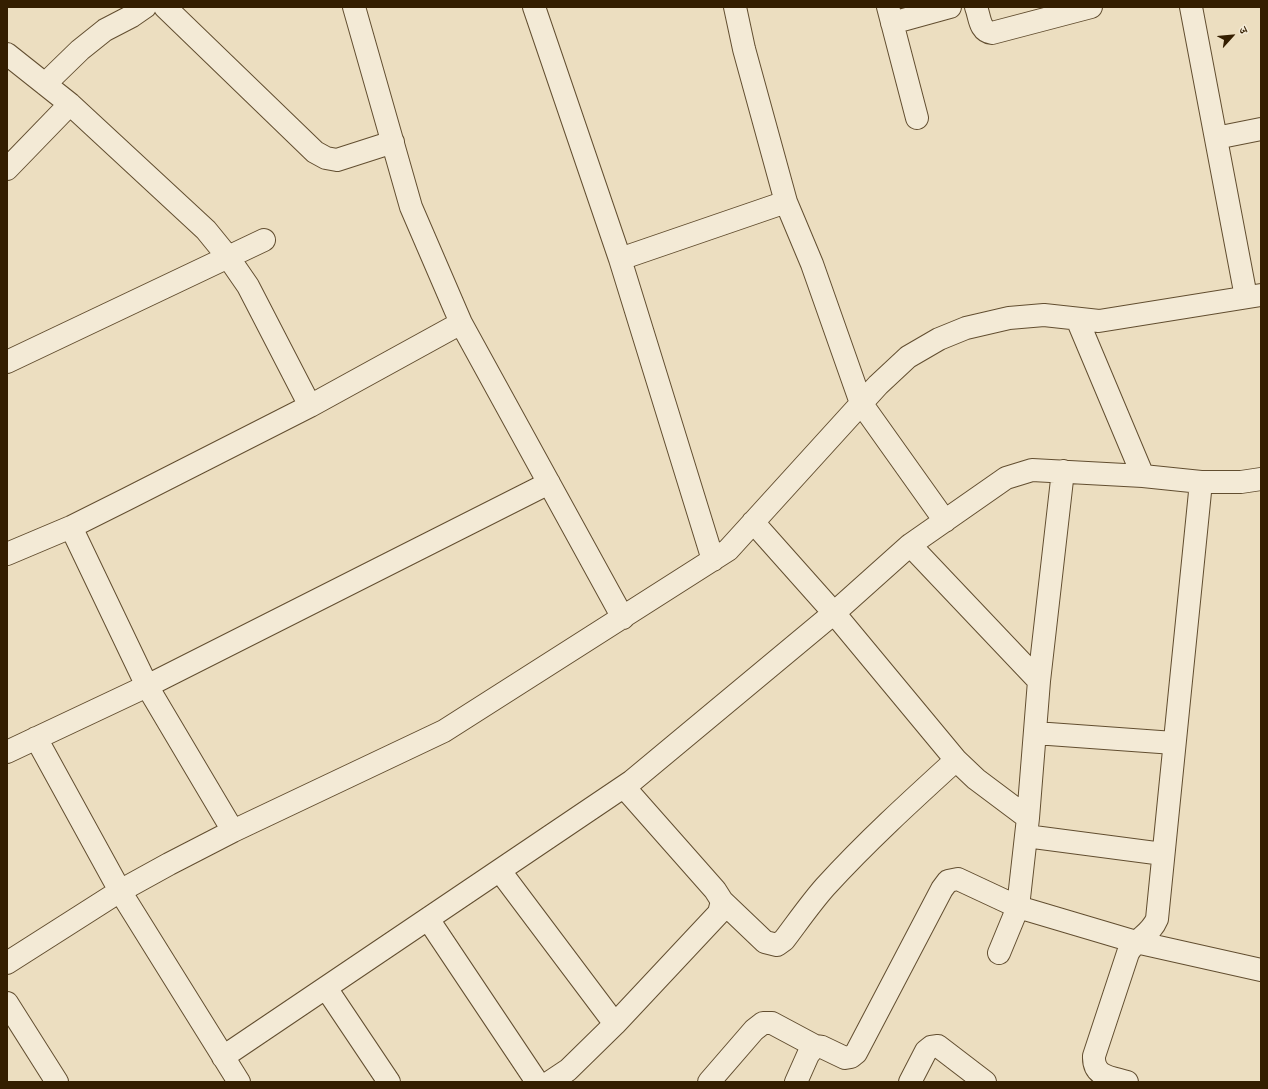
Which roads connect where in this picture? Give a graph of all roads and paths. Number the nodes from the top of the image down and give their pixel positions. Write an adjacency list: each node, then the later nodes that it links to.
1 (145, 7): 12 (street)
2 (165, 7): 17 (street)
3 (354, 7): 17 (street)
4 (534, 7): 22 (street)
5 (735, 7): 19 (street)
6 (950, 7): 10 (street)
7 (976, 7): 8 (street)
8 (1091, 7)
9 (1191, 7): 16 (street)
10 (890, 15): 14 (street)
11 (7, 54): 12 (street)
12 (45, 84): 13 (street)
13 (70, 104): 18 (street); 21 (street)
14 (917, 118)
15 (1261, 129): 16 (street)
16 (1216, 138): 23 (street)
17 (392, 142): 25 (street)
18 (7, 169)
19 (786, 202): 22 (street); 27 (street)
20 (264, 240): 21 (street)
21 (228, 257): 26 (street); 28 (street)
22 (620, 259): 39 (street)
23 (1254, 296): 24 (street)
24 (1077, 320): 27 (street); 30 (street)
25 (462, 324): 28 (street); 33 (street)
26 (7, 362)
27 (861, 403): 34 (street); 35 (street)
28 (310, 406): 36 (street)
29 (1063, 471): 30 (street); 34 (street); 42 (street)
30 (1142, 476): 32 (street)
31 (1261, 479): 32 (street)
32 (1200, 482): 46 (street)
33 (549, 483): 41 (street); 43 (street)
34 (945, 521): 37 (street)
35 (753, 522): 39 (street); 40 (street)
36 (71, 527): 38 (street); 43 (street)
37 (910, 545): 40 (street); 42 (street)
38 (7, 554)
39 (713, 560): 41 (street)
40 (834, 613): 48 (street); 49 (street)
41 (623, 618): 51 (street)
42 (1039, 681): 44 (street)
43 (147, 686): 45 (street); 51 (street)
44 (1035, 733): 46 (street); 50 (street)
45 (36, 738): 47 (street); 54 (street)
46 (1174, 743): 52 (street)
47 (7, 752)
48 (956, 760): 50 (street); 55 (street)
49 (624, 787): 53 (street); 55 (street)
50 (1027, 827): 52 (street); 56 (street)
51 (233, 831): 54 (street)
52 (1163, 854): 58 (street)
53 (500, 871): 57 (street); 64 (street)
54 (120, 891): 60 (street); 66 (street)
55 (722, 901): 64 (street)
56 (1018, 907): 58 (street); 59 (street); 65 (street)
57 (428, 919): 62 (street); 70 (street)
58 (1136, 942): 61 (street); 76 (street)
59 (999, 953)
60 (7, 963)
61 (1261, 970)
62 (326, 988): 66 (street); 69 (street)
63 (7, 1003): 67 (street)
64 (615, 1024): 71 (street)
65 (815, 1046): 72 (street); 73 (street)
66 (223, 1057): 68 (street)
67 (57, 1082)
68 (239, 1082)
69 (388, 1082)
70 (537, 1082)
71 (550, 1082)
72 (709, 1082)
73 (796, 1082)
74 (910, 1082): 75 (street)
75 (985, 1082)
76 (1127, 1082)

